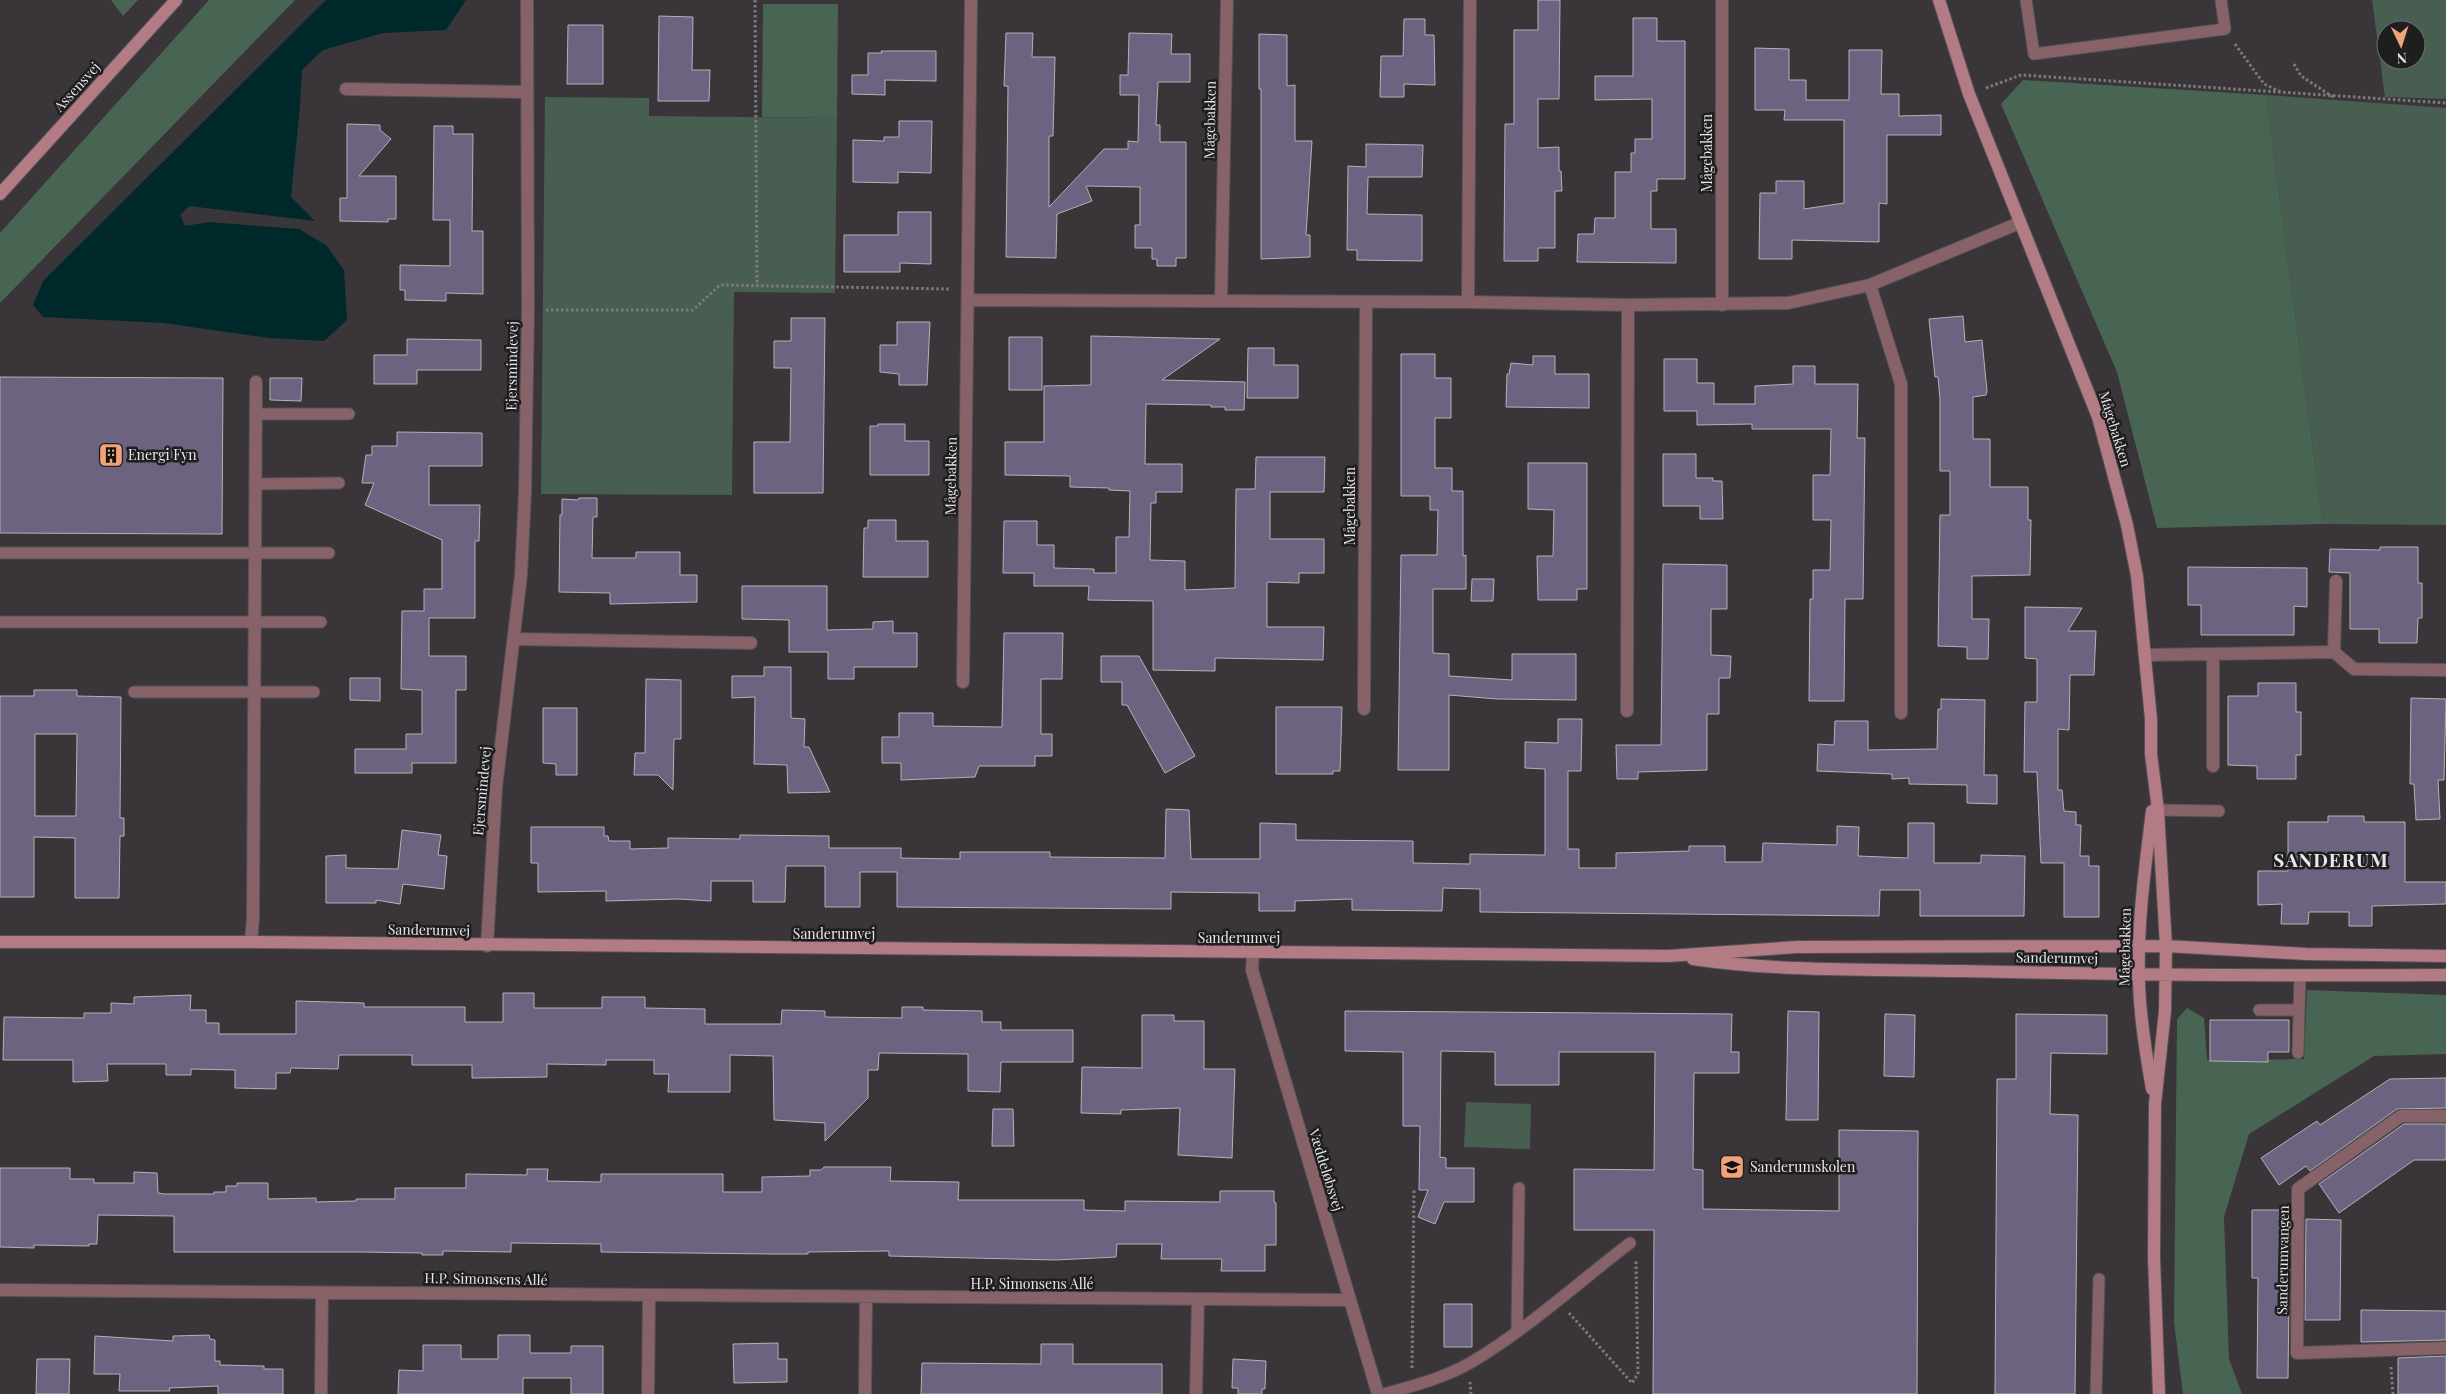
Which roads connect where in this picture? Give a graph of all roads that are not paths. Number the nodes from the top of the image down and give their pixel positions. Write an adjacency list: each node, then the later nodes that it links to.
1 (176, 0): 12 (street, Assensvej)
2 (527, 0): 11 (street, Ejersmindevej)
3 (971, 0): 15 (street, Mågebakken)
4 (1227, 0): 16 (street, Mågebakken)
5 (1470, 0): 18 (street)
6 (1939, 0): 13 (street, Mågebakken)
7 (2026, 0): 8 (lane)
8 (2221, 0)
9 (1722, 1): 20 (street, Mågebakken)
10 (346, 89): 11 (street)
11 (527, 92): 33 (street, Ejersmindevej)
12 (0, 194)
13 (2019, 223): 14 (street); 37 (street, Mågebakken)
14 (1870, 285): 20 (street); 45 (street)
15 (969, 300): 16 (street); 39 (street, Mågebakken)
16 (1222, 301): 17 (street)
17 (1366, 302): 18 (street); 43 (street, Mågebakken)
18 (1468, 302): 19 (street)
19 (1628, 305): 20 (street); 44 (street)
20 (1722, 305)
21 (256, 382): 22 (street)
22 (256, 414): 23 (lane); 25 (street)
23 (349, 414)
24 (339, 483): 25 (lane)
25 (255, 484): 27 (street)
26 (0, 553): 27 (lane)
27 (254, 553): 28 (lane); 31 (street)
28 (329, 553)
29 (2336, 581): 35 (street)
30 (0, 622): 31 (lane)
31 (254, 622): 32 (lane); 41 (street)
32 (321, 622)
33 (514, 639): 34 (street); 52 (street, Ejersmindevej)
34 (751, 643)
35 (2334, 652): 36 (street); 38 (street)
36 (2213, 654): 37 (street); 46 (street)
37 (2145, 655): 47 (street, Mågebakken)
38 (2446, 670)
39 (963, 682)
40 (134, 692): 41 (lane)
41 (253, 692): 42 (lane); 51 (street)
42 (314, 692)
43 (1364, 709)
44 (1626, 711)
45 (1901, 713)
46 (2212, 766)
47 (2155, 790): 48 (street, Mågebakken); 54 (street, Mågebakken)
48 (2158, 810): 49 (lane); 53 (street, Mågebakken)
49 (2219, 811)
50 (0, 942): 51 (street, Sanderumvej)
51 (251, 942): 52 (street, Sanderumvej)
52 (486, 946): 55 (street, Sanderumvej)
53 (2166, 946): 54 (street, Sanderumvej); 57 (street, Sanderumvej); 60 (street, Mågebakken)
54 (2139, 947): 56 (street, Sanderumvej); 58 (street, Mågebakken)
55 (1253, 953): 56 (street, Sanderumvej); 75 (street, Væddeløbsvej)
56 (1668, 956): 58 (street, Sanderumvej)
57 (2446, 956)
58 (2139, 975): 60 (street, Sanderumvej); 65 (street, Mågebakken)
59 (2446, 975): 61 (street, Sanderumvej)
60 (2166, 976): 61 (street, Sanderumvej); 65 (street, Mågebakken)
61 (2300, 976): 63 (lane)
62 (2260, 1010): 63 (lane)
63 (2300, 1010): 64 (lane)
64 (2298, 1053)
65 (2155, 1104): 85 (street, Mågebakken)
66 (2446, 1116): 77 (street, Sanderumvangen)
67 (1519, 1188): 76 (lane)
68 (1630, 1243): 76 (lane)
69 (2099, 1279): 84 (lane)
70 (0, 1290): 71 (street, H.P. Simonsens Allé)
71 (322, 1292): 72 (street, H.P. Simonsens Allé); 78 (street)
72 (649, 1296): 73 (street, H.P. Simonsens Allé); 79 (street)
73 (866, 1298): 74 (street, H.P. Simonsens Allé); 80 (street)
74 (1198, 1300): 75 (street, H.P. Simonsens Allé); 81 (street)
75 (1349, 1300): 82 (street, Væddeløbsvej)
76 (1517, 1330): 83 (lane)
77 (2446, 1348)
78 (321, 1394)
79 (648, 1394)
80 (865, 1394)
81 (1196, 1394)
82 (1378, 1394)
83 (1384, 1394)
84 (2096, 1394)
85 (2159, 1394)

